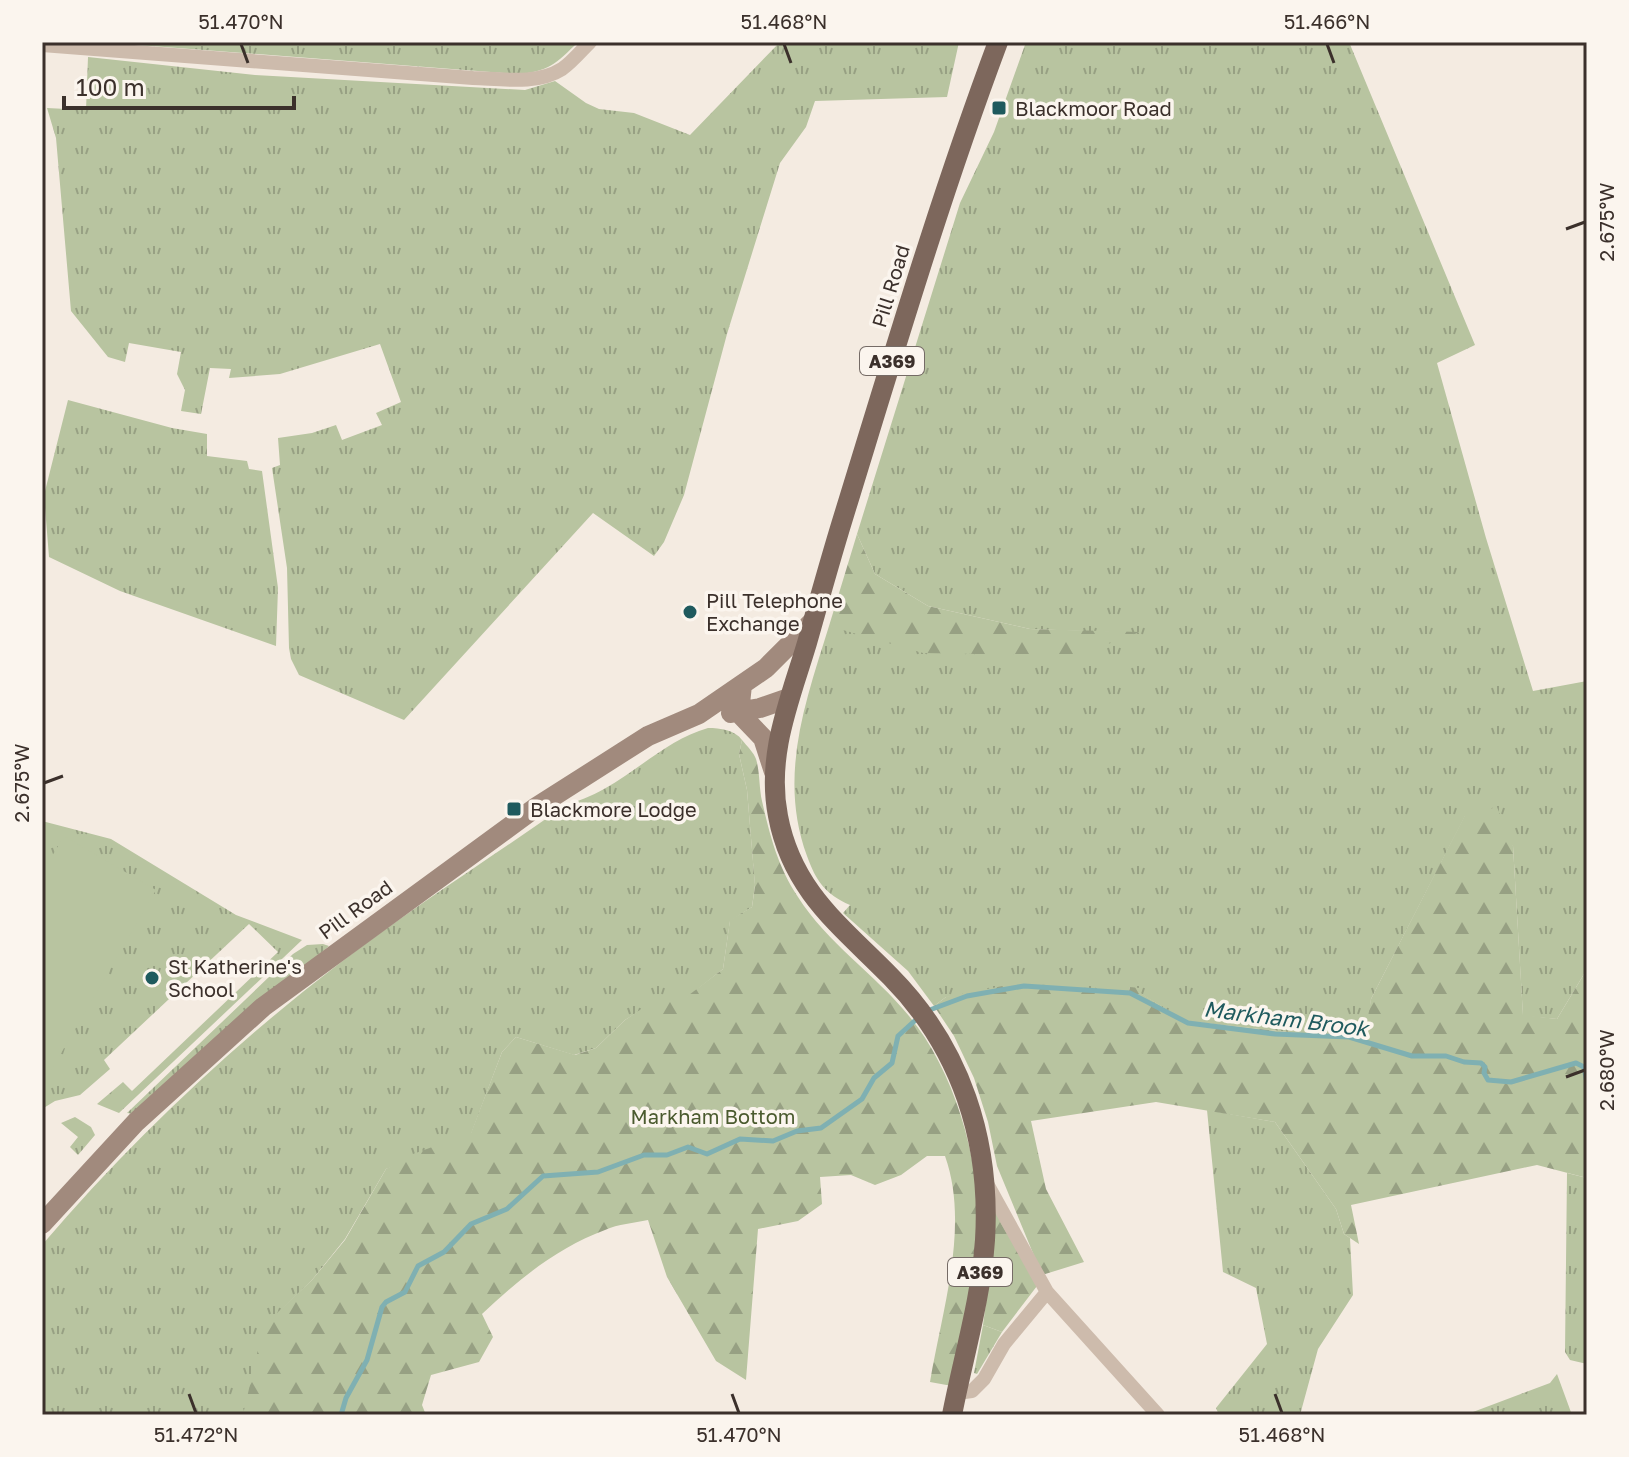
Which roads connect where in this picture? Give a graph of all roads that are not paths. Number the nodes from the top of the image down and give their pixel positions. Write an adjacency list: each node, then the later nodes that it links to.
1 (590, 42): 3 (street)
2 (998, 42): 4 (main road, Pill Road / A369)
3 (42, 45)
4 (812, 622): 5 (street, Pill Road); 7 (main road, A369)
5 (766, 668): 6 (street, Pill Road); 7 (street)
6 (742, 685): 8 (street); 9 (street, Pill Road)
7 (791, 689): 8 (street, Pill Road); 10 (main road, A369)
8 (739, 713): 9 (street, Pill Road); 10 (street)
9 (699, 714): 12 (street, Pill Road)
10 (774, 772): 11 (main road, A369)
11 (985, 1179): 13 (street); 14 (main road, A369)
12 (42, 1224)
13 (1047, 1292): 14 (street); 16 (street)
14 (957, 1393): 15 (main road, A369)
15 (952, 1415)
16 (1158, 1415)

